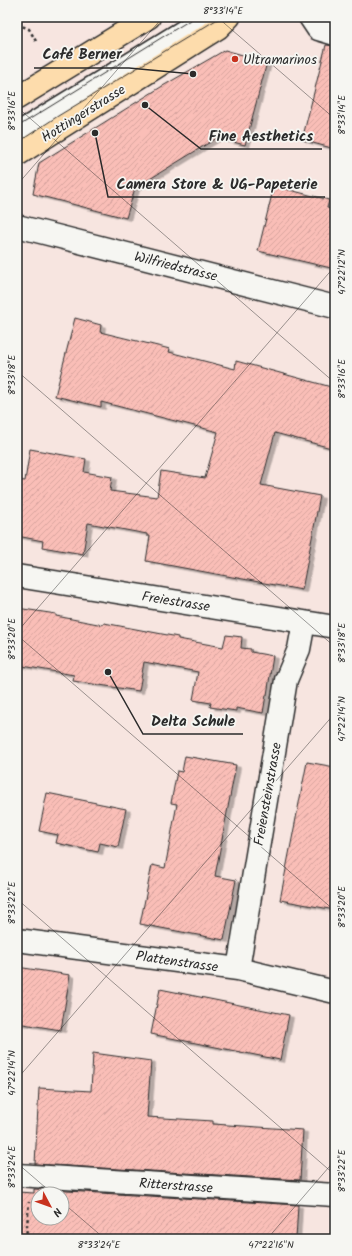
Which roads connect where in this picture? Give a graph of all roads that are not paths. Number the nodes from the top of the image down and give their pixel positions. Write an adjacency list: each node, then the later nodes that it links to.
1 (149, 17): 6 (main road)
2 (207, 17): 7 (street, Hottingerstrasse)
3 (229, 17): 8 (main road, Hottingerstrasse)
4 (310, 17): 5 (street)
5 (335, 34)
6 (17, 98)
7 (17, 134)
8 (17, 155)
9 (17, 226): 10 (street, Wilfriedstrasse)
10 (335, 307)
11 (17, 576): 12 (street, Freiestrasse)
12 (304, 622): 13 (street, Freiestrasse); 15 (street, Freiensteinstrasse)
13 (335, 627)
14 (17, 940): 15 (street, Plattenstrasse)
15 (238, 969): 16 (street, Plattenstrasse)
16 (335, 992)
17 (24, 1176): 18 (street, Ritterstrasse)
18 (335, 1196)

